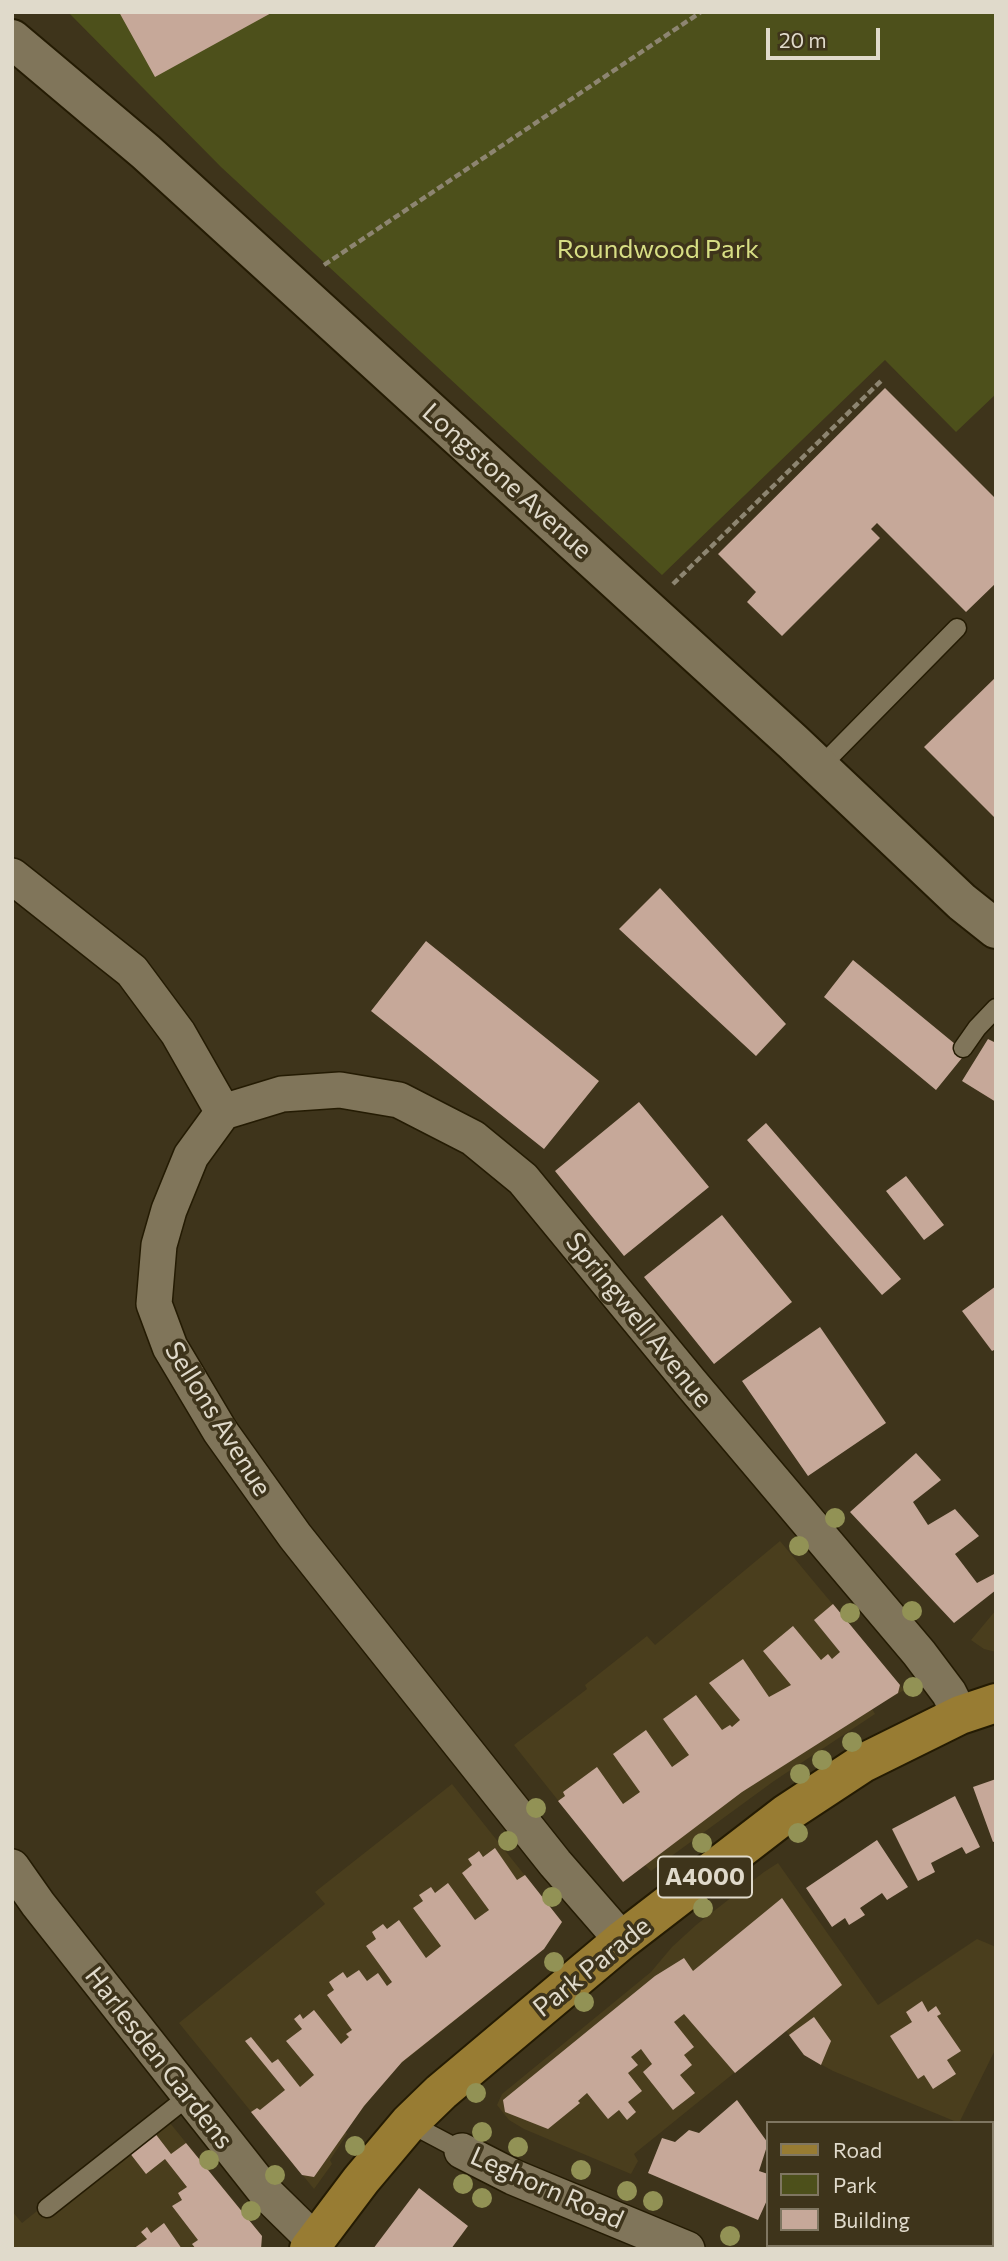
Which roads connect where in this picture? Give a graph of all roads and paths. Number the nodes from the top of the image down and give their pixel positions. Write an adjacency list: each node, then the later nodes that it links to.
1 (701, 12): 3 (path)
2 (12, 39): 3 (street, Longstone Avenue)
3 (298, 293): 5 (street, Longstone Avenue)
4 (883, 379): 5 (path)
5 (648, 609): 7 (street, Longstone Avenue)
6 (957, 628): 7 (lane)
7 (820, 768): 9 (street, Longstone Avenue)
8 (12, 876): 12 (street)
9 (996, 929)
10 (996, 1008): 11 (lane)
11 (963, 1048)
12 (223, 1112): 14 (street, Springwell Avenue); 16 (street, Sellons Avenue)
13 (996, 1703): 14 (main road, Park Parade / A4000)
14 (960, 1715): 16 (main road, Park Parade / A4000)
15 (12, 1867): 17 (street, Harlesden Gardens)
16 (622, 1940): 18 (main road, Park Parade / A4000)
17 (189, 2096): 20 (lane); 21 (street, Harlesden Gardens)
18 (409, 2123): 19 (lane, Leghorn Road); 21 (main road, Park Parade / A4000)
19 (462, 2151): 22 (street, Leghorn Road)
20 (47, 2208)
21 (312, 2245)
22 (687, 2249)

